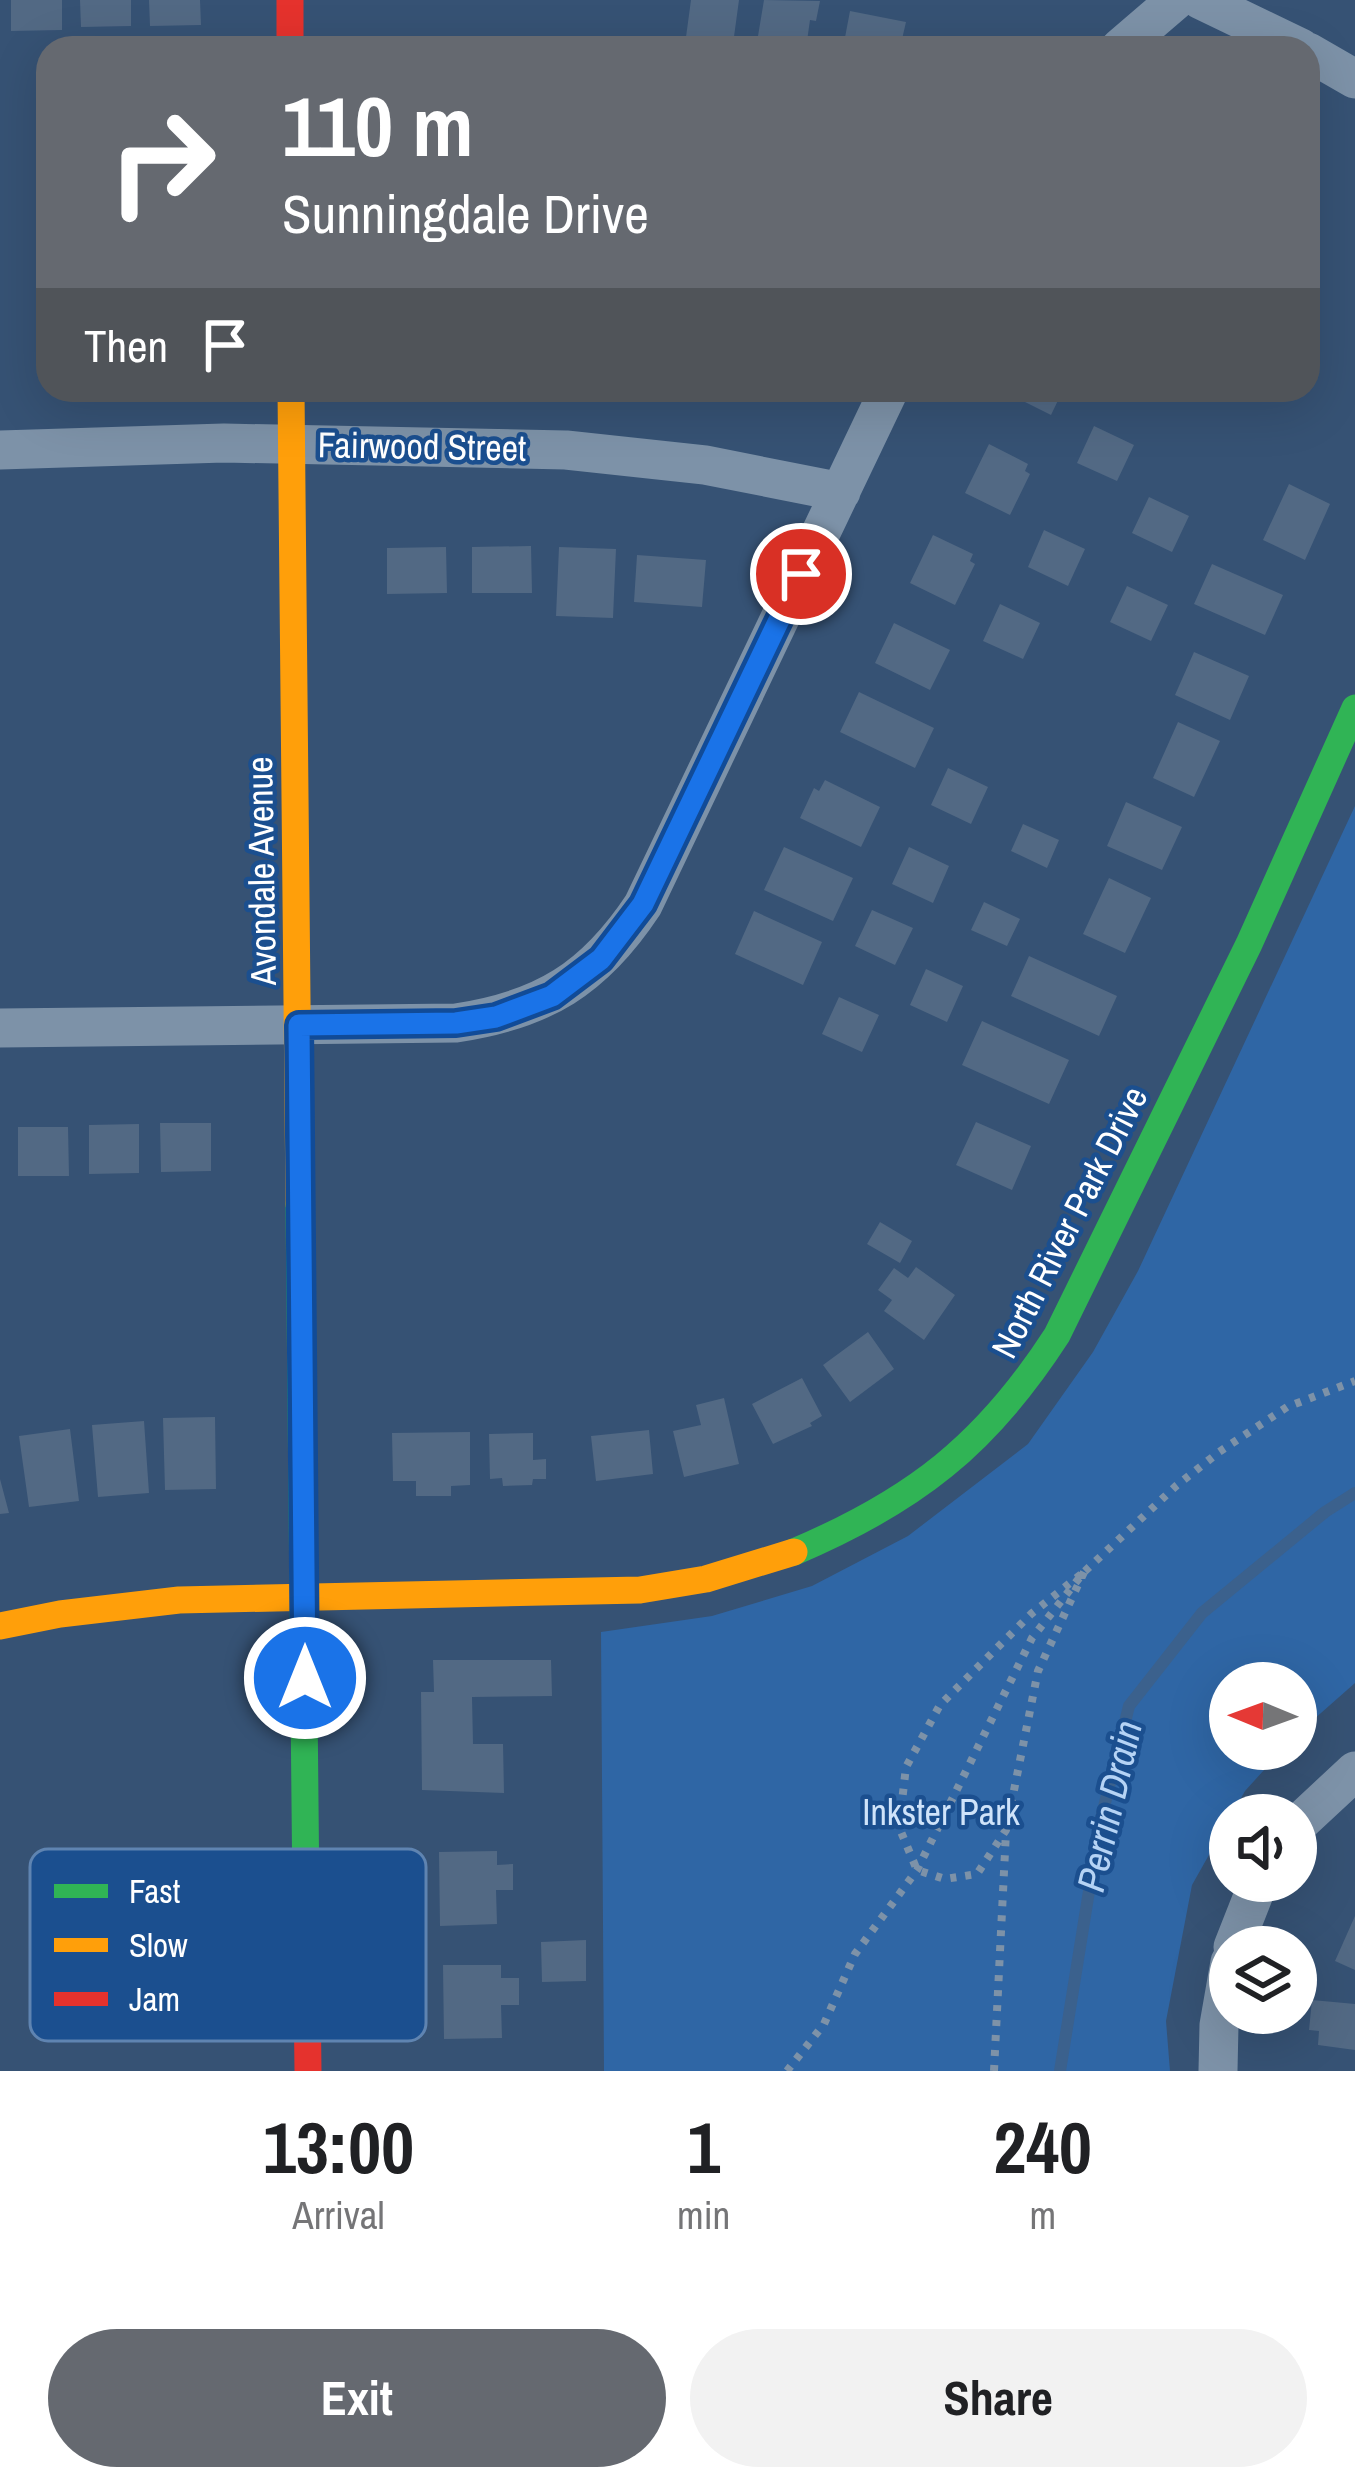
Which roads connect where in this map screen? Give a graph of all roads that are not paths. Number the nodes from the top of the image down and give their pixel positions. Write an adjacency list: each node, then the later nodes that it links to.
1 (290, 0): 4 (street)
2 (1176, 0): 5 (street)
3 (1201, 0): 6 (street)
4 (290, 36)
5 (1134, 36)
6 (1275, 36)
7 (1320, 59): 8 (street)
8 (1355, 80)
9 (291, 402): 11 (street, Avondale Avenue)
10 (883, 402): 13 (street)
11 (291, 444): 12 (street, Fairwood Street); 13 (street, Fairwood Street); 15 (street, Avondale Avenue)
12 (0, 450)
13 (841, 492): 15 (street)
14 (1355, 708): 17 (street, North River Park Drive)
15 (299, 1025): 16 (street); 17 (street, Avondale Avenue)
16 (0, 1028)
17 (304, 1597): 18 (street, North River Park Drive); 21 (street, Avondale Avenue)
18 (0, 1625)
19 (1355, 1772): 20 (street)
20 (1317, 1807)
21 (306, 1849)
22 (1219, 2034): 25 (street)
23 (308, 2041): 24 (street, Avondale Avenue)
24 (308, 2071)
25 (1218, 2071)

